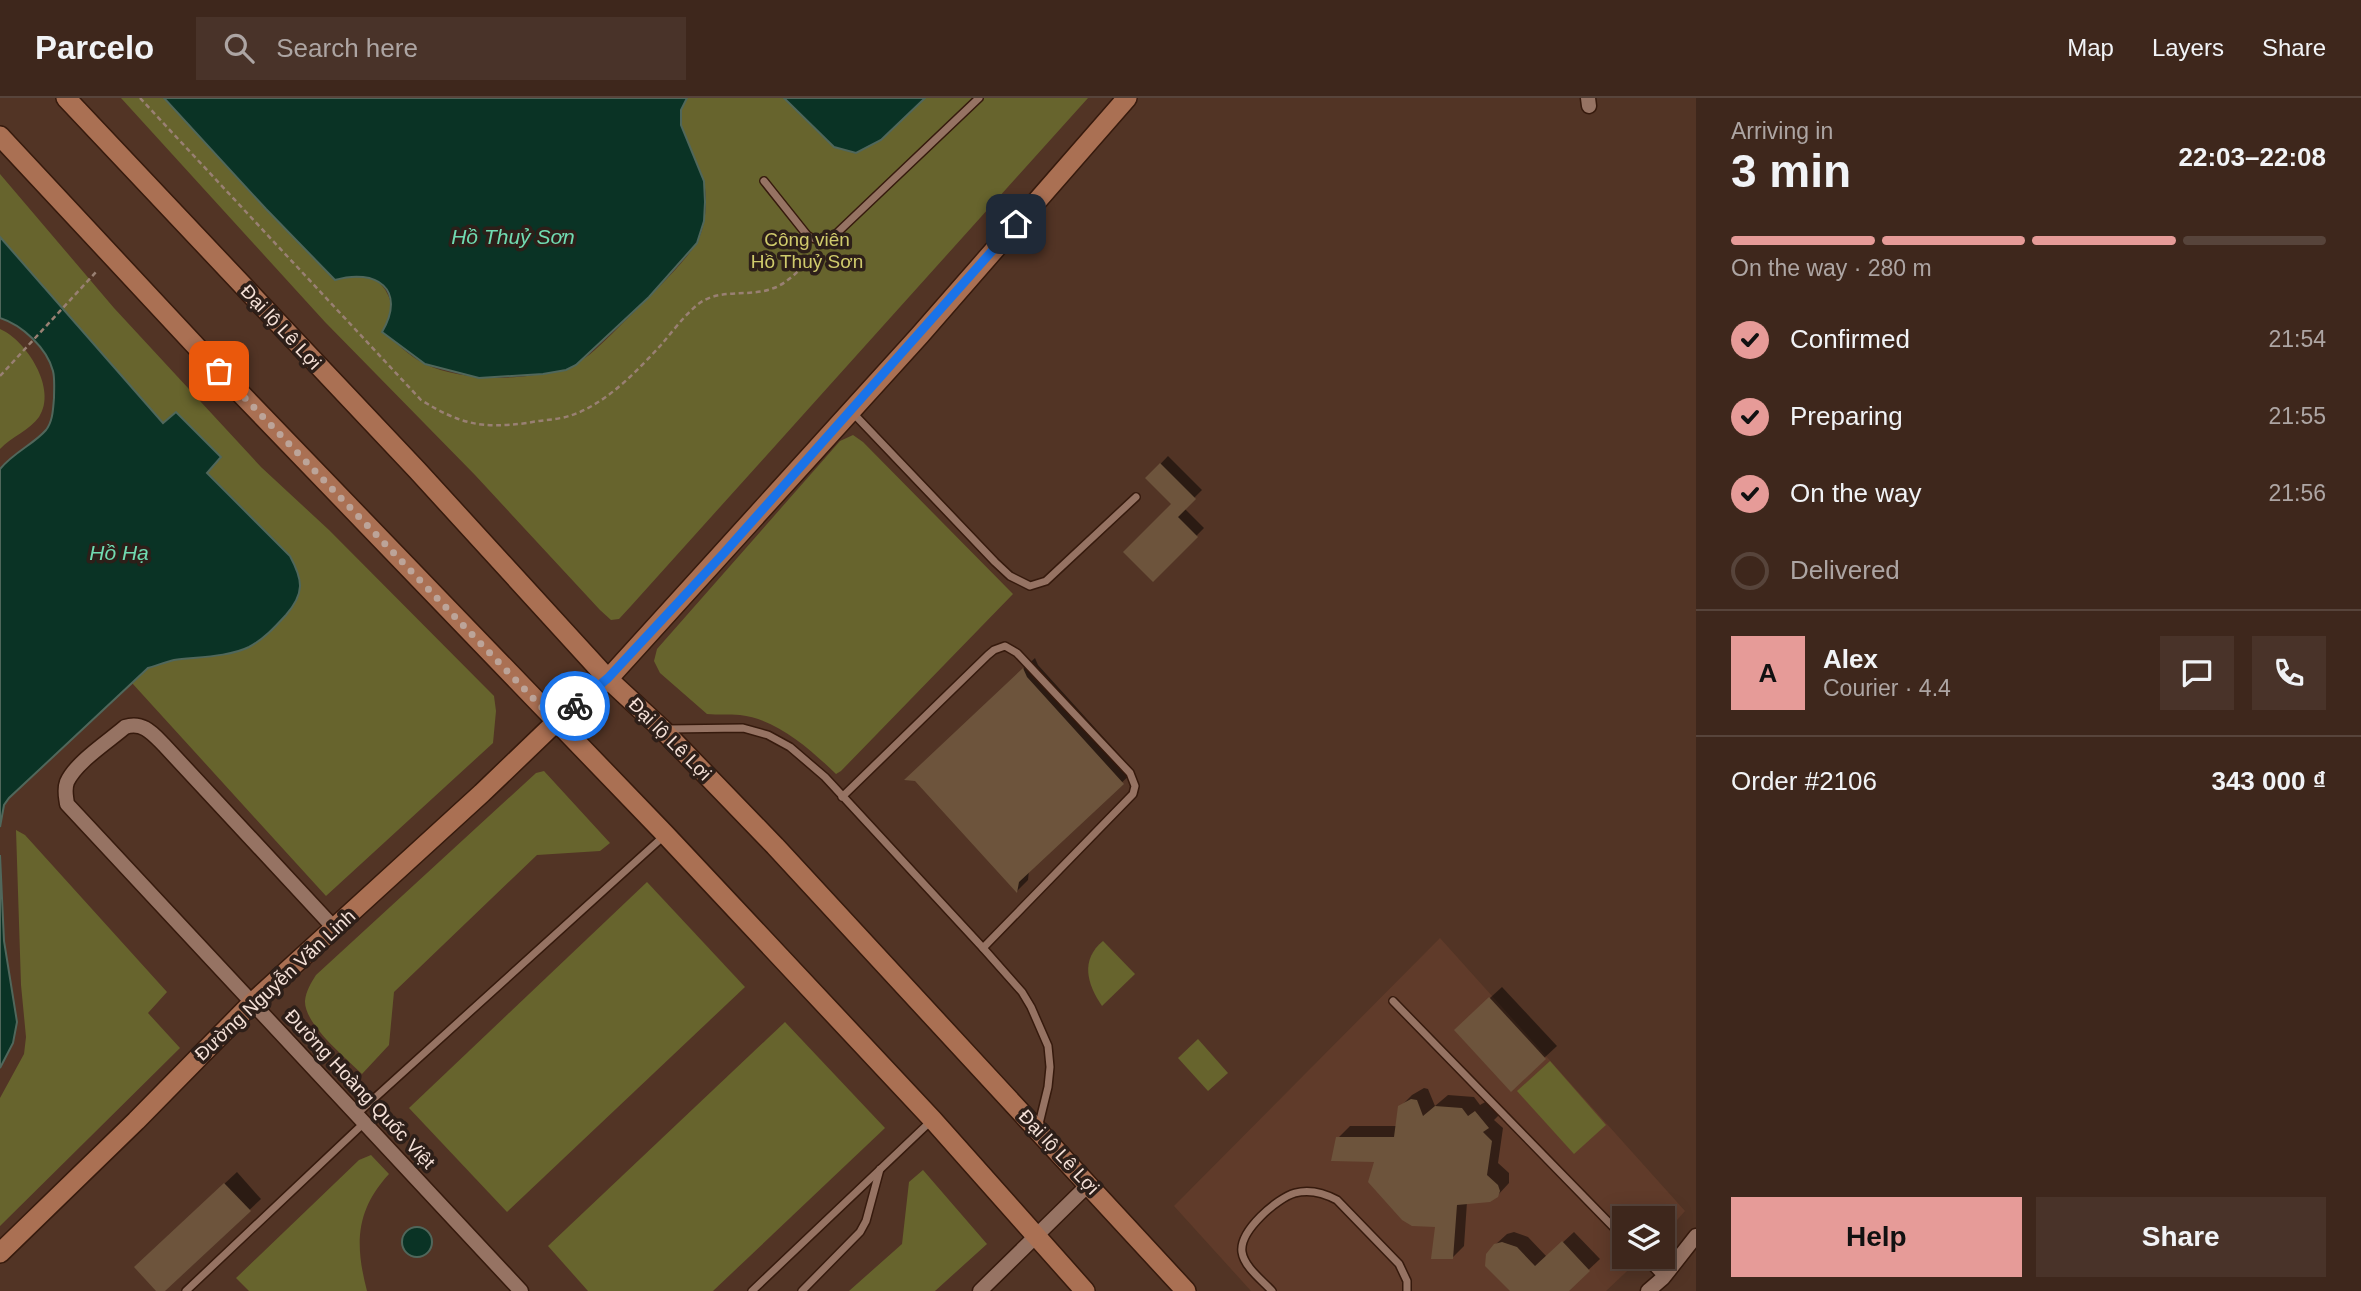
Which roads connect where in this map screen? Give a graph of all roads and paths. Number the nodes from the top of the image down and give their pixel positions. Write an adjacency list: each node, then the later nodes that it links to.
1 (66, 98): 12 (main road, Đại lộ Lê Lợi)
2 (140, 98): 7 (path)
3 (979, 98): 6 (lane)
4 (1127, 98): 10 (main road, Đường Nguyễn Văn Linh)
5 (0, 136): 13 (main road)
6 (764, 181)
7 (820, 247)
8 (96, 272): 9 (path)
9 (0, 376)
10 (850, 410): 11 (lane); 12 (main road, Đường Nguyễn Văn Linh)
11 (1136, 497)
12 (608, 678): 13 (main road, Đường Nguyễn Văn Linh); 14 (main road, Đại lộ Lê Lợi)
13 (556, 722): 16 (main road); 17 (main road, Đường Nguyễn Văn Linh)
14 (662, 729): 15 (lane); 23 (main road, Đại lộ Lê Lợi)
15 (842, 797): 18 (lane); 18 (lane)
16 (665, 834): 21 (lane); 22 (main road)
17 (335, 929): 19 (main road, Đường Nguyễn Văn Linh); 19 (street, Đường Hoàng Quốc Việt)
18 (983, 948): 23 (lane)
19 (253, 1002): 21 (street, Đường Hoàng Quốc Việt); 29 (main road, Đường Nguyễn Văn Linh)
20 (1393, 1002): 26 (lane)
21 (361, 1118): 32 (lane); 33 (street, Đường Hoàng Quốc Việt)
22 (933, 1119): 24 (lane); 28 (main road)
23 (1038, 1129): 25 (main road, Đại lộ Lê Lợi)
24 (881, 1167): 34 (lane); 35 (lane)
25 (1089, 1184): 28 (street); 38 (main road, Đại lộ Lê Lợi)
26 (1612, 1226)
27 (1696, 1236): 31 (street)
28 (1036, 1237): 36 (street); 37 (main road)
29 (0, 1253)
30 (1654, 1269): 31 (lane)
31 (1663, 1278): 41 (street)
32 (186, 1291)
33 (521, 1291)
34 (752, 1291)
35 (802, 1291)
36 (980, 1291)
37 (1085, 1291)
38 (1186, 1291)
39 (1272, 1291): 40 (lane)
40 (1406, 1291)
41 (1648, 1291)

